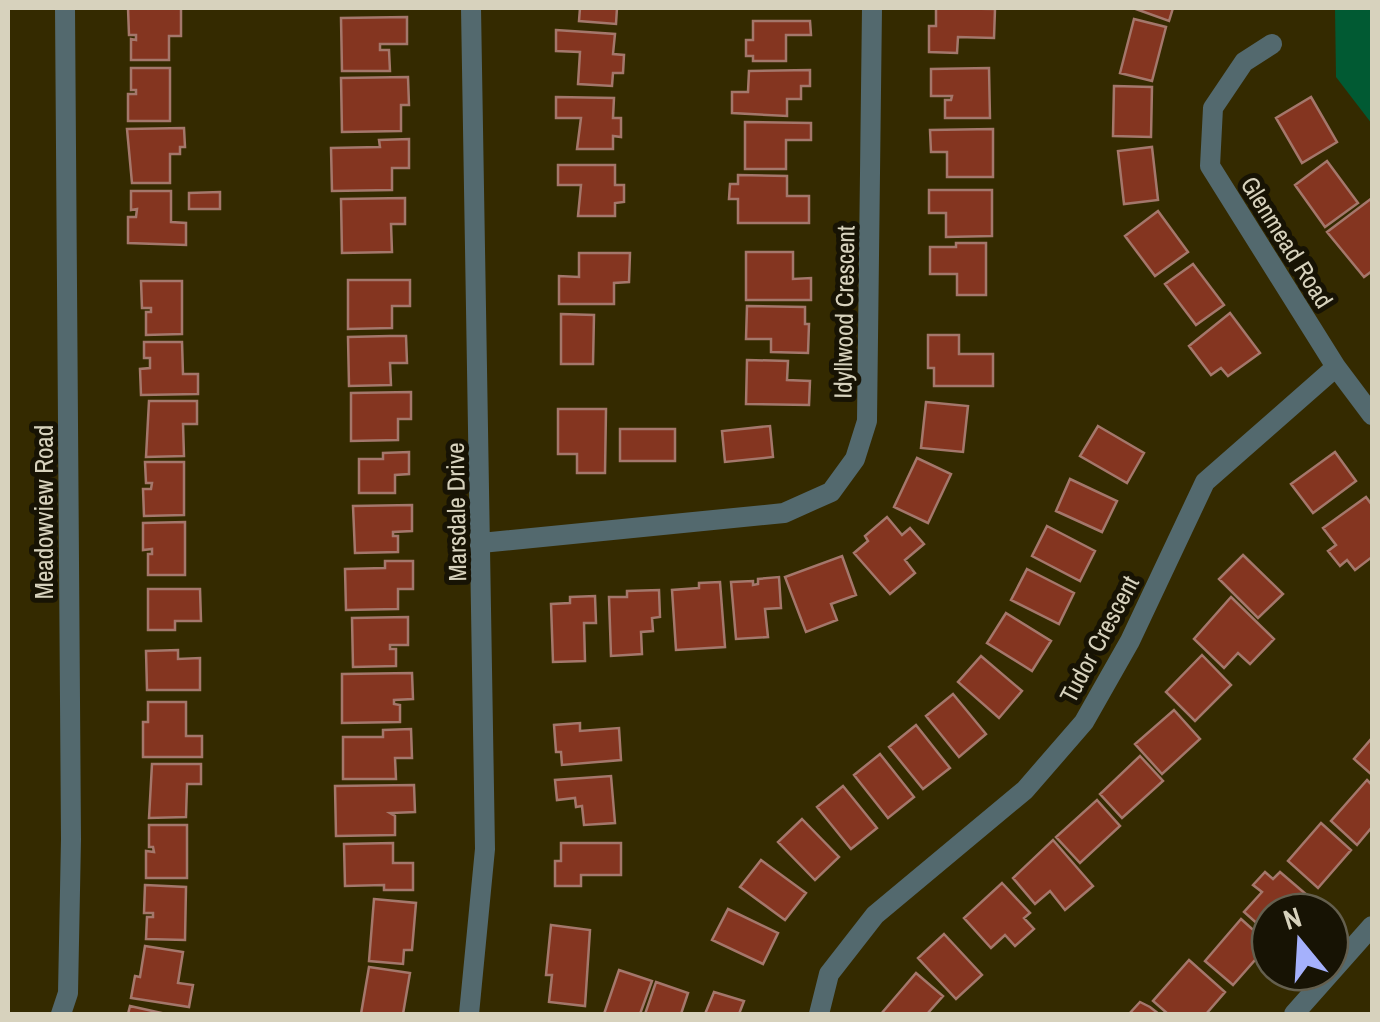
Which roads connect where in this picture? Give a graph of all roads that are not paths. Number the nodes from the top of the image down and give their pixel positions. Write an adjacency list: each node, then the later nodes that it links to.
1 (65, 8): 9 (street, Meadowview Road)
2 (470, 8): 7 (street, Marsdale Drive)
3 (872, 8): 7 (street, Idyllwood Crescent)
4 (1272, 44): 5 (street, Glenmead Road)
5 (1336, 367): 6 (street, Glenmead Road); 11 (street, Tudor Crescent)
6 (1372, 415)
7 (482, 543): 10 (street, Marsdale Drive)
8 (1372, 926): 12 (street)
9 (61, 1014)
10 (470, 1014)
11 (818, 1014)
12 (1294, 1014)

